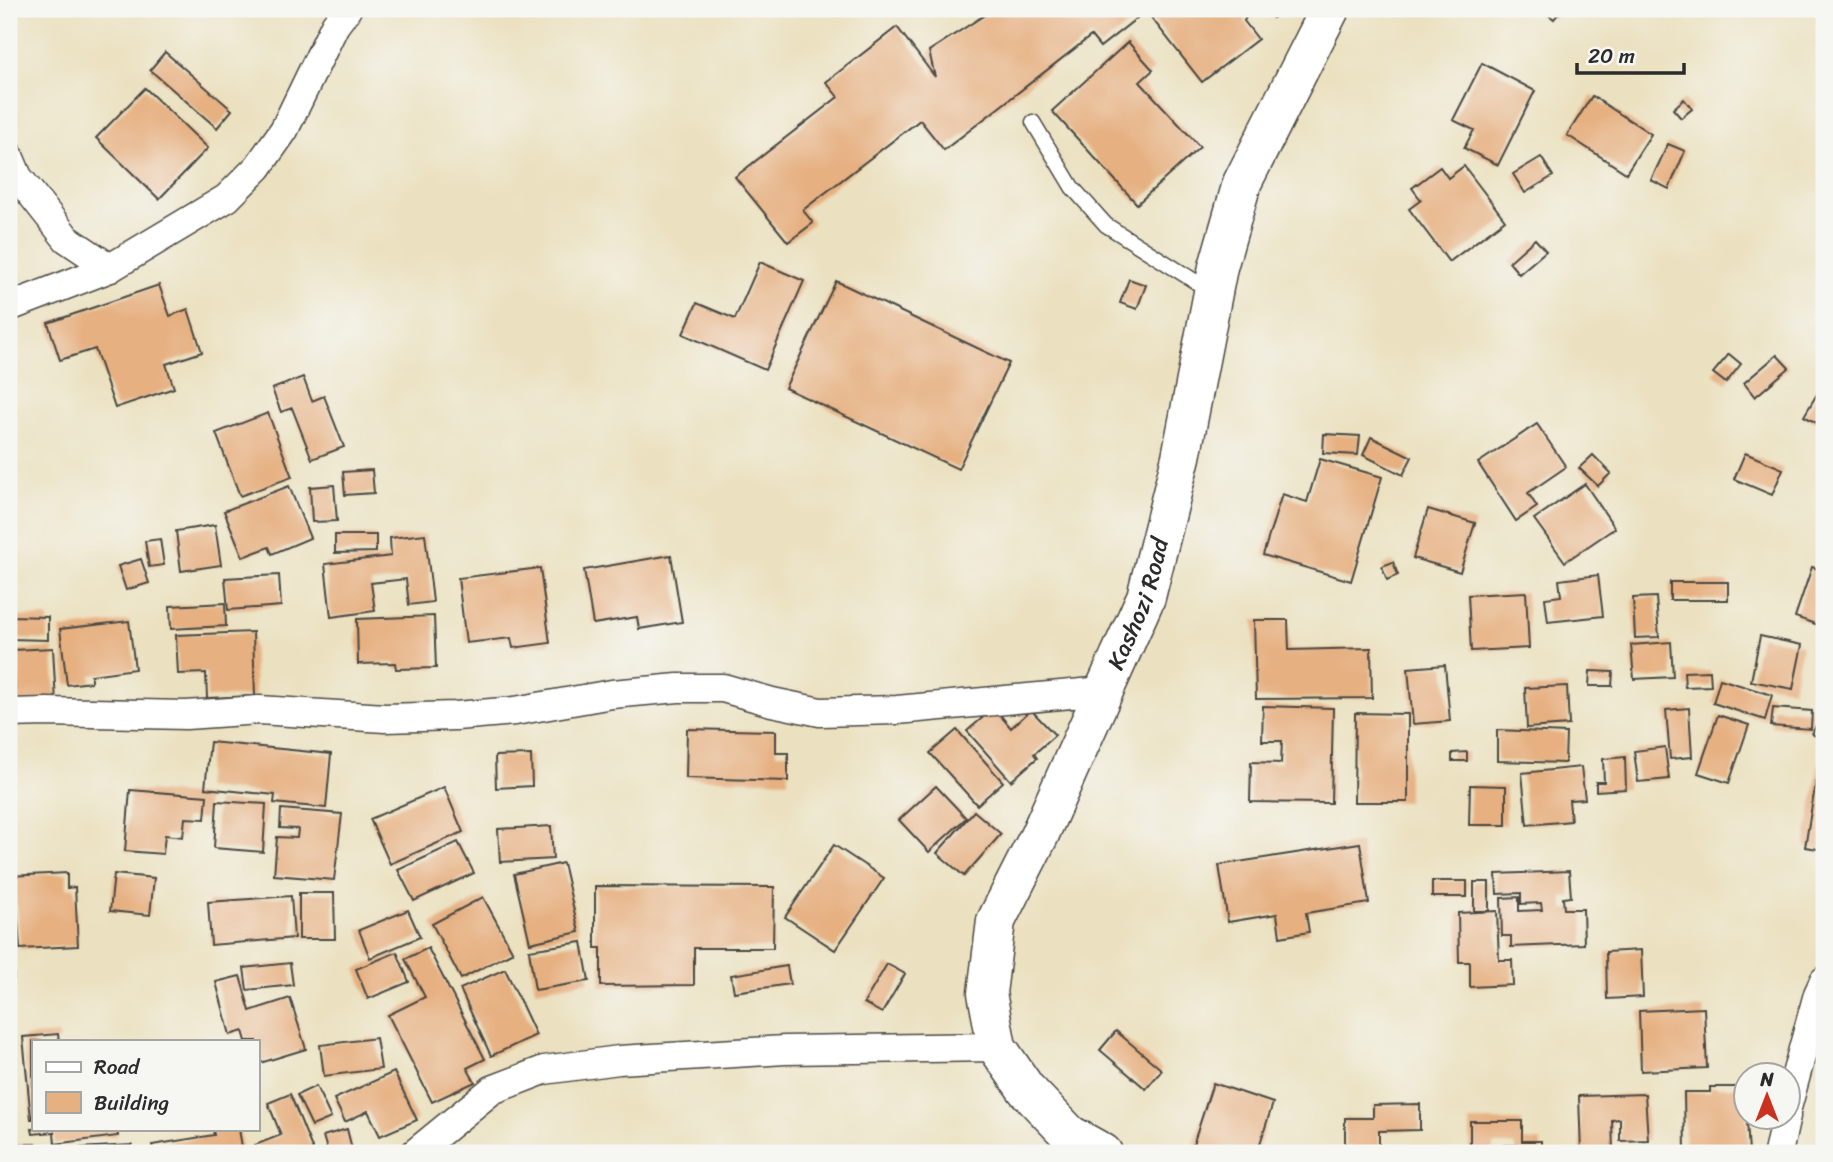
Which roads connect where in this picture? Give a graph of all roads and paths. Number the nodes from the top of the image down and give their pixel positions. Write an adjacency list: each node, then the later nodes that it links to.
1 (347, 9): 5 (street)
2 (1330, 9): 6 (main road, Kashozi Road)
3 (1033, 122): 6 (lane)
4 (9, 156): 5 (street)
5 (110, 268): 7 (street)
6 (1213, 293): 8 (main road, Kashozi Road)
7 (9, 307)
8 (1104, 691): 9 (street); 11 (main road, Kashozi Road)
9 (9, 713)
10 (1824, 981): 12 (street)
11 (997, 1047): 14 (street); 15 (main road, Kashozi Road)
12 (1800, 1060)
13 (1783, 1130): 16 (street)
14 (415, 1153)
15 (1103, 1153)
16 (1778, 1153)

